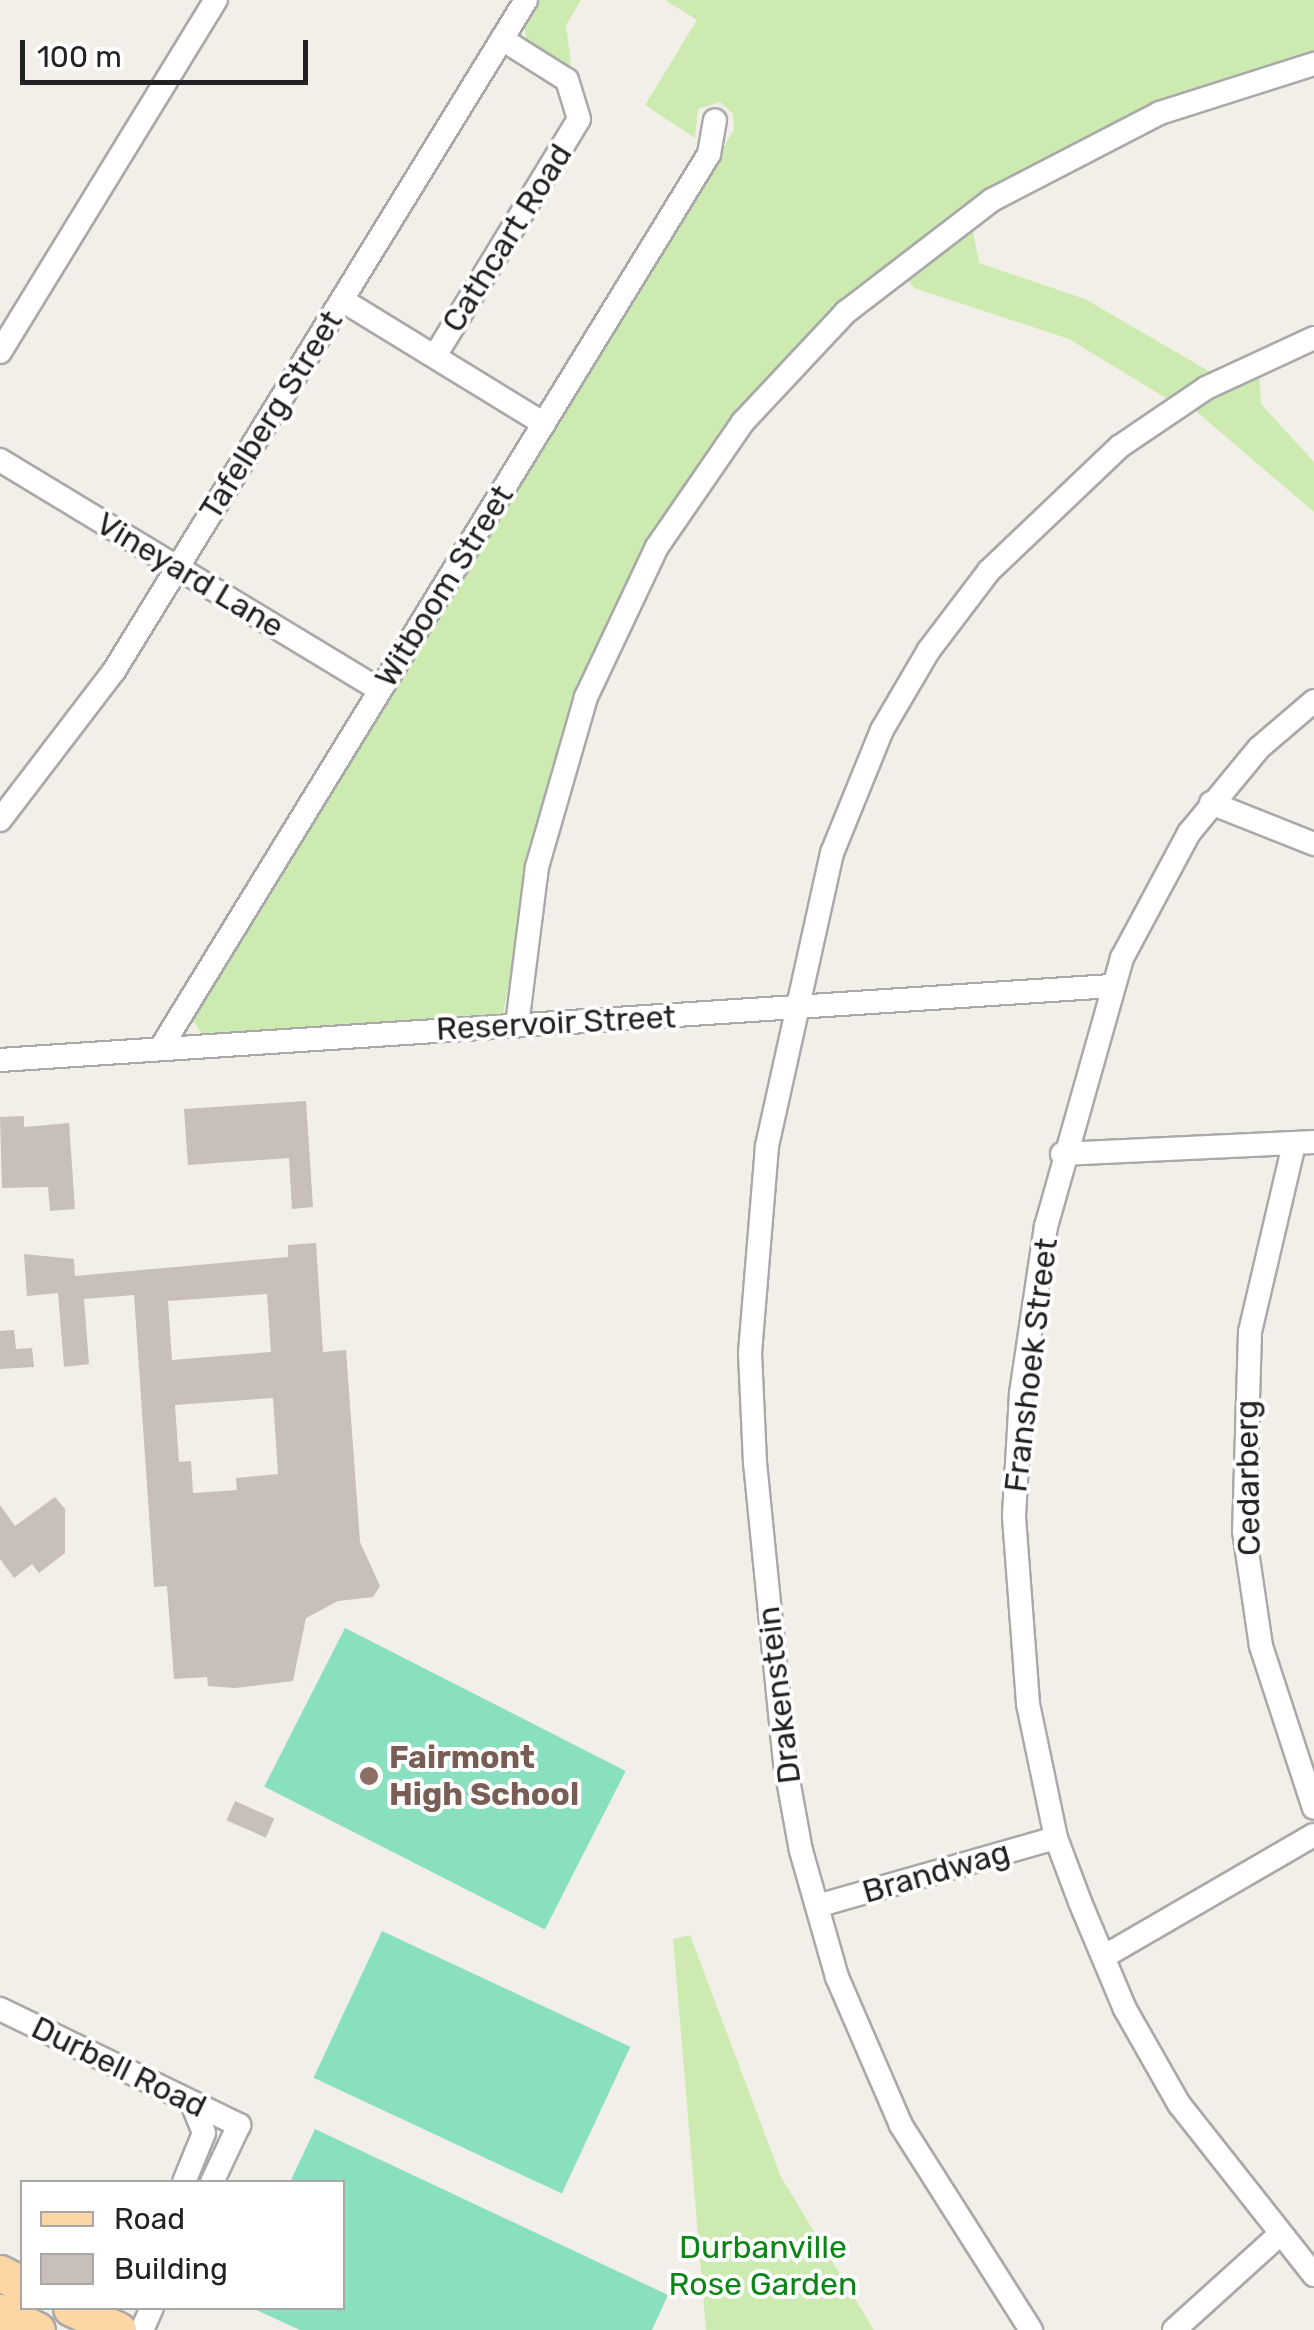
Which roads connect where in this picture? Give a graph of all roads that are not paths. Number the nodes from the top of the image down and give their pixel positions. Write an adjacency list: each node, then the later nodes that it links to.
1 (216, 0): 8 (street)
2 (526, 0): 3 (street, Tafelberg Street)
3 (502, 39): 6 (street, Tafelberg Street); 9 (street, Cathcart Road)
4 (1314, 64): 20 (street)
5 (715, 122): 10 (street, Witboom Street)
6 (342, 300): 9 (street); 12 (street, Tafelberg Street)
7 (1314, 338): 19 (street, Drakenstein)
8 (0, 352)
9 (435, 356): 10 (street)
10 (544, 424): 13 (street, Witboom Street)
11 (0, 460): 12 (street, Vineyard Lane)
12 (177, 568): 13 (street, Vineyard Lane); 16 (street, Tafelberg Street)
13 (380, 690): 21 (street, Witboom Street)
14 (1314, 701): 15 (street, Franshoek Street)
15 (1212, 803): 17 (street); 18 (street, Franshoek Street)
16 (0, 820)
17 (1314, 844)
18 (1112, 986): 19 (street, Reservoir Street); 24 (street, Franshoek Street)
19 (795, 1008): 20 (street, Reservoir Street); 28 (street, Drakenstein)
20 (517, 1025): 21 (street, Reservoir Street)
21 (162, 1046): 22 (street, Reservoir Street)
22 (0, 1060)
23 (1304, 1143): 24 (street); 25 (street, Cedarberg)
24 (1062, 1154): 27 (street, Franshoek Street)
25 (1314, 1808)
26 (1314, 1835): 29 (street)
27 (1056, 1838): 28 (street, Brandwag); 29 (street, Franshoek Street)
28 (817, 1906): 41 (street, Drakenstein)
29 (1105, 1956): 34 (street, Franshoek Street)
30 (0, 2009): 31 (street, Durbell Road)
31 (192, 2102): 32 (street); 33 (street, Durbell Road)
32 (185, 2180)
33 (213, 2180)
34 (1278, 2236): 35 (street, Franshoek Street); 42 (street)
35 (1314, 2275)
36 (79, 2310): 39 (main road)
37 (149, 2310): 39 (street)
38 (0, 2312): 40 (main road)
39 (125, 2324)
40 (37, 2330)
41 (1031, 2330)
42 (1174, 2330)

